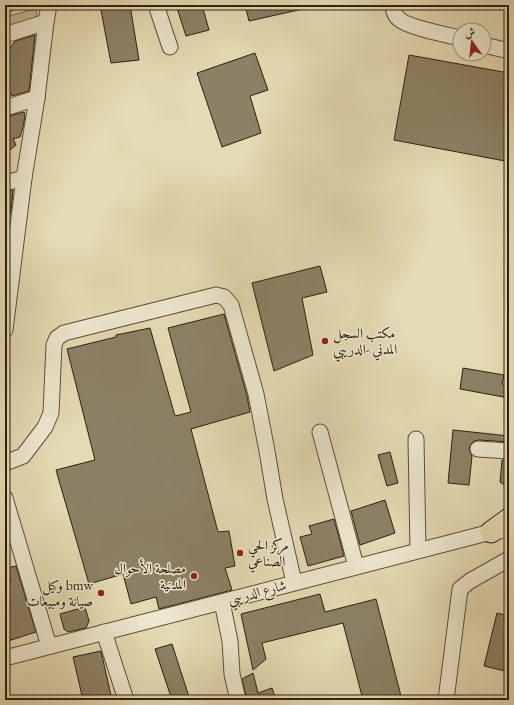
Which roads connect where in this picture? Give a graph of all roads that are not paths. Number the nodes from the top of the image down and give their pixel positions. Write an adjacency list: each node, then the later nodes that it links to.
1 (49, 5): 4 (street)
2 (156, 5): 7 (street)
3 (392, 5): 6 (street)
4 (46, 22): 5 (street); 10 (street)
5 (5, 35)
6 (452, 36)
7 (170, 47)
8 (492, 47): 9 (street)
9 (509, 52)
10 (37, 98): 11 (street); 12 (street)
11 (5, 108)
12 (24, 178): 13 (street); 14 (street)
13 (5, 183)
14 (7, 302): 15 (street)
15 (5, 330)
16 (320, 432): 26 (street)
17 (416, 439): 24 (street)
18 (478, 449): 19 (street)
19 (509, 451)
20 (5, 462): 27 (street)
21 (5, 498): 30 (street)
22 (509, 519): 23 (highway)
23 (503, 532): 24 (street, شارع الدريبي)
24 (418, 550): 26 (street, شارع الدريبي)
25 (509, 559): 34 (street)
26 (356, 566): 27 (street, شارع الدريبي)
27 (294, 582): 28 (street, شارع الدريبي)
28 (222, 602): 29 (street, شارع الدريبي); 33 (street)
29 (104, 632): 30 (street, شارع الدريبي); 32 (street)
30 (49, 646): 31 (street, شارع الدريبي)
31 (5, 658)
32 (126, 700)
33 (238, 700)
34 (446, 700)

